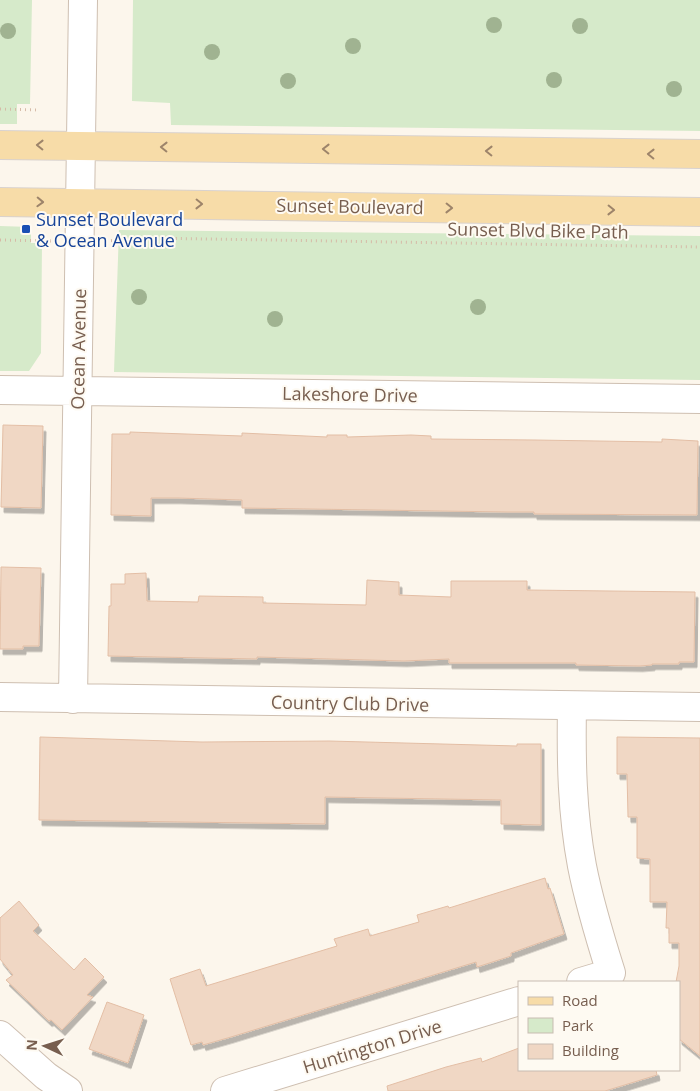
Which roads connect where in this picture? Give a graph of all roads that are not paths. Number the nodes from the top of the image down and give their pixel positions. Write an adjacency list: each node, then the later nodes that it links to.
1 (83, 0): 3 (street, Ocean Avenue)
2 (0, 144): 3 (main road, one-way to 2)
3 (81, 146): 4 (main road, one-way to 3); 6 (street, Ocean Avenue)
4 (700, 154)
5 (0, 202): 6 (main road, Sunset Boulevard, one-way to 6)
6 (80, 202): 7 (main road, Sunset Boulevard, one-way to 7); 9 (street, Ocean Avenue)
7 (700, 212)
8 (0, 390): 9 (street, Lakeshore Drive)
9 (77, 391): 10 (street, Lakeshore Drive); 12 (street, Ocean Avenue)
10 (700, 399)
11 (0, 698): 12 (street, Country Club Drive)
12 (73, 699): 13 (street, Country Club Drive)
13 (572, 706): 14 (street, Country Club Drive); 15 (street)
14 (700, 707)
15 (584, 981)
16 (518, 1001): 19 (street, Huntington Drive)
17 (0, 1035): 18 (street)
18 (68, 1091)
19 (225, 1091)

